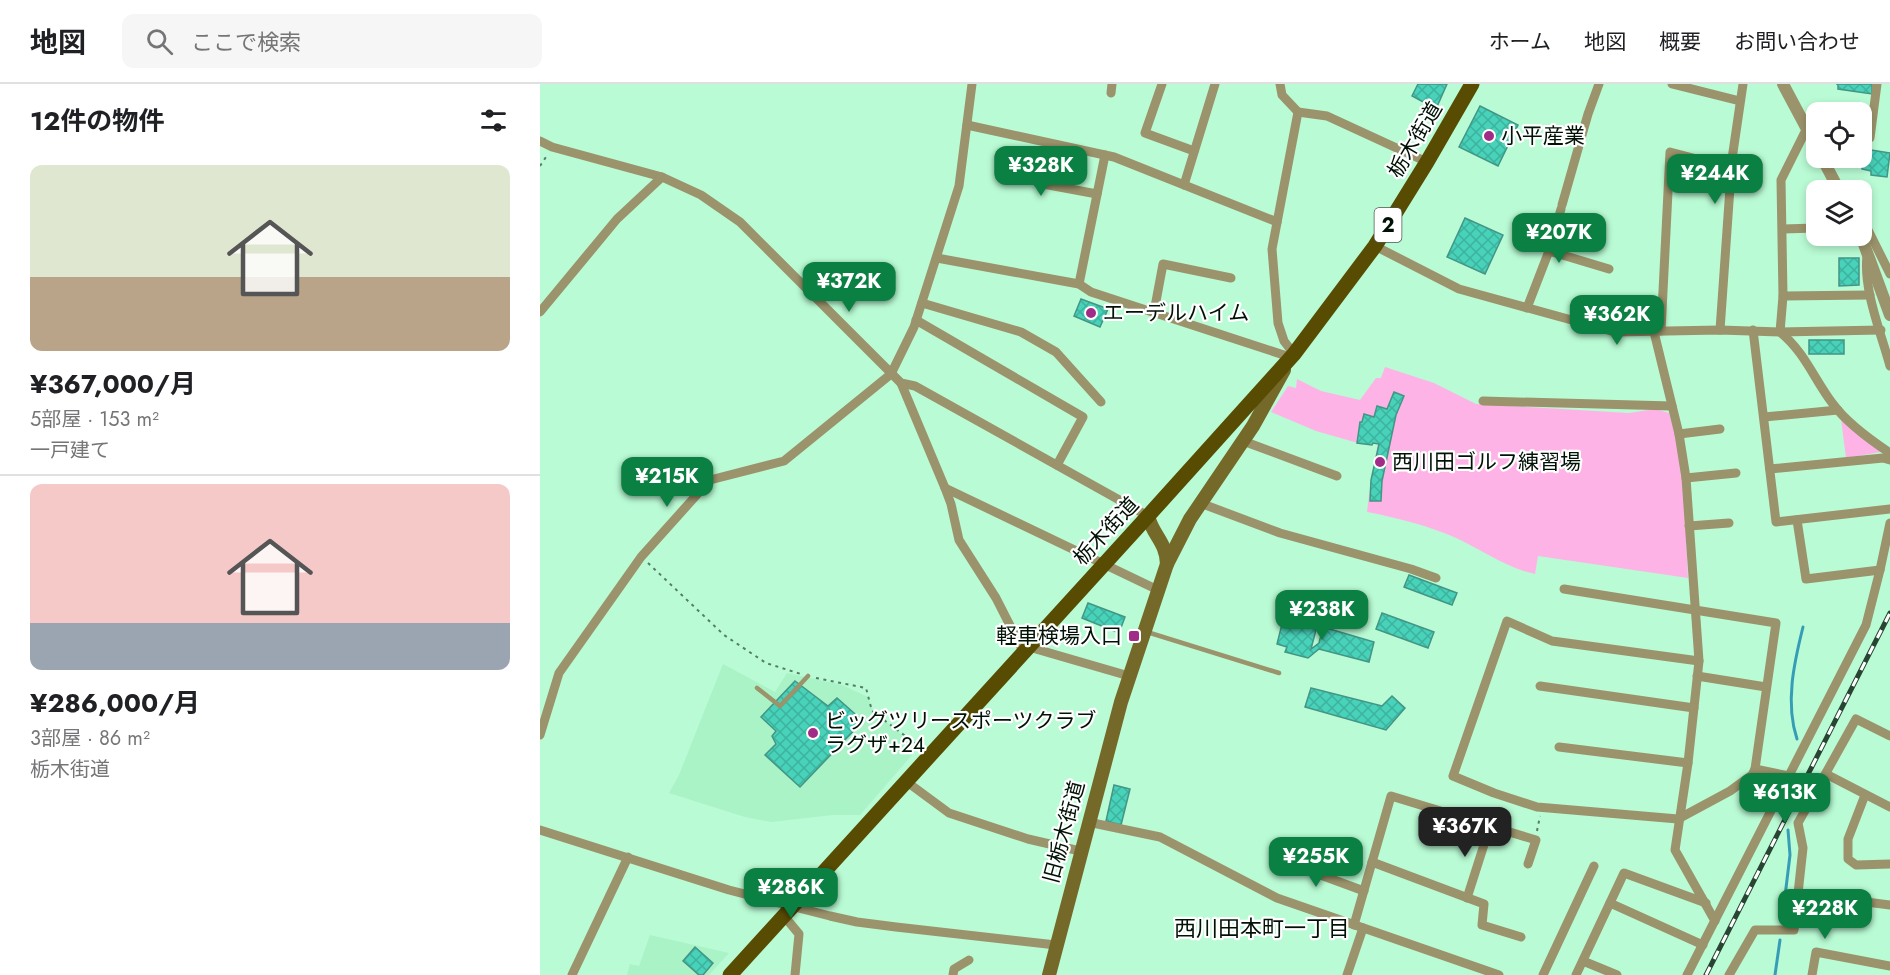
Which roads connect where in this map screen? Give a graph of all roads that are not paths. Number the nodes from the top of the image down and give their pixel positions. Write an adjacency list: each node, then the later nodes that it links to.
1 (972, 84): 14 (street)
2 (1162, 84): 18 (street)
3 (1215, 84): 18 (street)
4 (1280, 84): 12 (street)
5 (1472, 84): 21 (main road, 栃木街道 / 2)
6 (1599, 84): 32 (street)
7 (1672, 84): 11 (street)
8 (1743, 84): 11 (street)
9 (1783, 84): 15 (street)
10 (1877, 84): 13 (street)
11 (1740, 101): 22 (street)
12 (1298, 112): 21 (street); 26 (street)
13 (1872, 123)
14 (967, 125): 19 (street); 33 (street)
15 (1806, 126)
16 (1806, 130): 28 (street)
17 (540, 141): 23 (street)
18 (1194, 151): 24 (street)
19 (1105, 155): 24 (street); 25 (street)
20 (1042, 156): 25 (street)
21 (1427, 162): 30 (main road, 栃木街道 / 2)
22 (1731, 168): 46 (street); 49 (street)
23 (662, 177): 42 (street); 53 (street)
24 (1184, 185): 26 (street)
25 (1097, 194): 37 (street)
26 (1277, 222): 51 (street)
27 (1806, 228): 28 (street)
28 (1783, 229): 39 (street)
29 (1872, 238): 35 (street)
30 (1375, 246): 41 (street); 51 (main road, 栃木街道 / 2)
31 (1864, 246): 38 (street)
32 (1549, 251): 34 (street); 41 (street)
33 (937, 258): 37 (street); 40 (street)
34 (1609, 269)
35 (1890, 274)
36 (1231, 278): 43 (street)
37 (1078, 284): 43 (street)
38 (1876, 293): 39 (street); 44 (street); 48 (street)
39 (1782, 296): 50 (street)
40 (922, 303): 45 (street); 56 (street)
41 (1527, 308): 49 (street)
42 (540, 312)
43 (1154, 312): 51 (street)
44 (1890, 315)
45 (916, 320): 53 (street); 65 (street)
46 (1720, 330): 47 (street); 49 (street)
47 (1754, 330): 50 (street); 59 (street)
48 (1881, 330): 50 (street); 52 (street)
49 (1657, 331): 57 (street)
50 (1780, 333): 58 (street)
51 (1292, 355): 62 (main road, 旧栃木街道); 73 (main road, 栃木街道 / 2)
52 (1890, 366)
53 (891, 374): 54 (street); 97 (street)
54 (901, 383): 65 (street); 70 (street)
55 (1483, 401): 57 (street)
56 (1101, 402)
57 (1672, 406): 61 (street)
58 (1838, 410): 59 (street); 63 (street)
59 (1764, 417): 66 (street)
60 (1720, 429): 61 (street)
61 (1679, 434): 69 (street)
62 (1243, 441): 68 (street); 71 (main road, 旧栃木街道); 79 (main road)
63 (1890, 453)
64 (1890, 460): 66 (street)
65 (1057, 465): 73 (street)
66 (1770, 469): 74 (street)
67 (1736, 473): 69 (street)
68 (1337, 476)
69 (1686, 478): 77 (street)
70 (945, 488): 80 (street); 87 (street)
71 (1200, 503): 79 (main road, 旧栃木街道); 82 (street)
72 (1890, 509): 74 (street)
73 (1148, 516): 78 (main road, 栃木街道 / 2); 79 (main road)
74 (1797, 520): 81 (street)
75 (1728, 523): 77 (street)
76 (1890, 523): 81 (street)
77 (1689, 526): 85 (street)
78 (1128, 538): 79 (main road); 80 (main road, 栃木街道 / 2)
79 (1167, 557): 84 (main road, 旧栃木街道)
80 (1104, 563): 84 (street); 87 (main road, 栃木街道 / 2)
81 (1880, 570): 103 (street)
82 (1436, 578)
83 (1564, 589): 85 (street)
84 (1158, 590): 86 (main road, 旧栃木街道)
85 (1695, 610): 88 (street); 94 (street)
86 (1144, 631): 89 (lane); 92 (main road, 旧栃木街道)
87 (1027, 650): 92 (street); 104 (main road, 栃木街道 / 2)
88 (1699, 661): 90 (street); 107 (street)
89 (1279, 673)
90 (1697, 675): 94 (street); 96 (street)
91 (808, 676): 95 (lane)
92 (1129, 676): 108 (main road, 旧栃木街道)
93 (1540, 686): 96 (street)
94 (1766, 687): 101 (street)
95 (757, 688)
96 (1694, 708): 100 (street)
97 (540, 735)
98 (1890, 736): 102 (street)
99 (1559, 747): 100 (street)
100 (1688, 763): 107 (street)
101 (1755, 769): 103 (street); 107 (street)
102 (1826, 774): 105 (street); 145 (street)
103 (1790, 776): 125 (street)
104 (907, 782): 111 (street); 124 (main road, 栃木街道 / 2)
105 (1865, 795): 106 (street); 116 (street)
106 (1890, 807)
107 (1678, 819): 122 (street)
108 (1088, 822): 111 (main road, 旧栃木街道); 126 (street)
109 (1490, 826): 114 (street); 115 (street); 119 (street)
110 (540, 830): 112 (street)
111 (1080, 851): 128 (main road, 旧栃木街道)
112 (628, 857): 124 (street); 134 (street)
113 (1277, 859): 118 (street)
114 (1372, 862): 118 (street); 119 (street)
115 (1528, 864)
116 (1890, 864)
117 (1594, 866): 141 (street)
118 (1364, 891): 126 (street)
119 (1467, 898): 127 (street)
120 (1851, 900): 123 (street)
121 (1610, 903): 122 (street); 129 (street); 131 (street)
122 (1706, 903): 125 (street)
123 (1890, 905)
124 (789, 911): 128 (street); 135 (main road, 栃木街道 / 2); 136 (street)
125 (1715, 921): 129 (street)
126 (1359, 926): 139 (street); 140 (street)
127 (1521, 938)
128 (1056, 945): 138 (main road, 旧栃木街道)
129 (1703, 945): 144 (street)
130 (969, 960): 137 (street)
131 (1583, 961): 142 (street); 143 (street)
132 (1872, 963): 133 (street); 146 (street); 147 (street)
133 (1890, 966)
134 (572, 975)
135 (730, 975)
136 (795, 975)
137 (953, 975)
138 (1049, 975)
139 (1347, 975)
140 (1499, 975)
141 (1543, 975)
142 (1576, 975)
143 (1617, 975)
144 (1687, 975)
145 (1729, 975)
146 (1812, 975)
147 (1870, 975)

